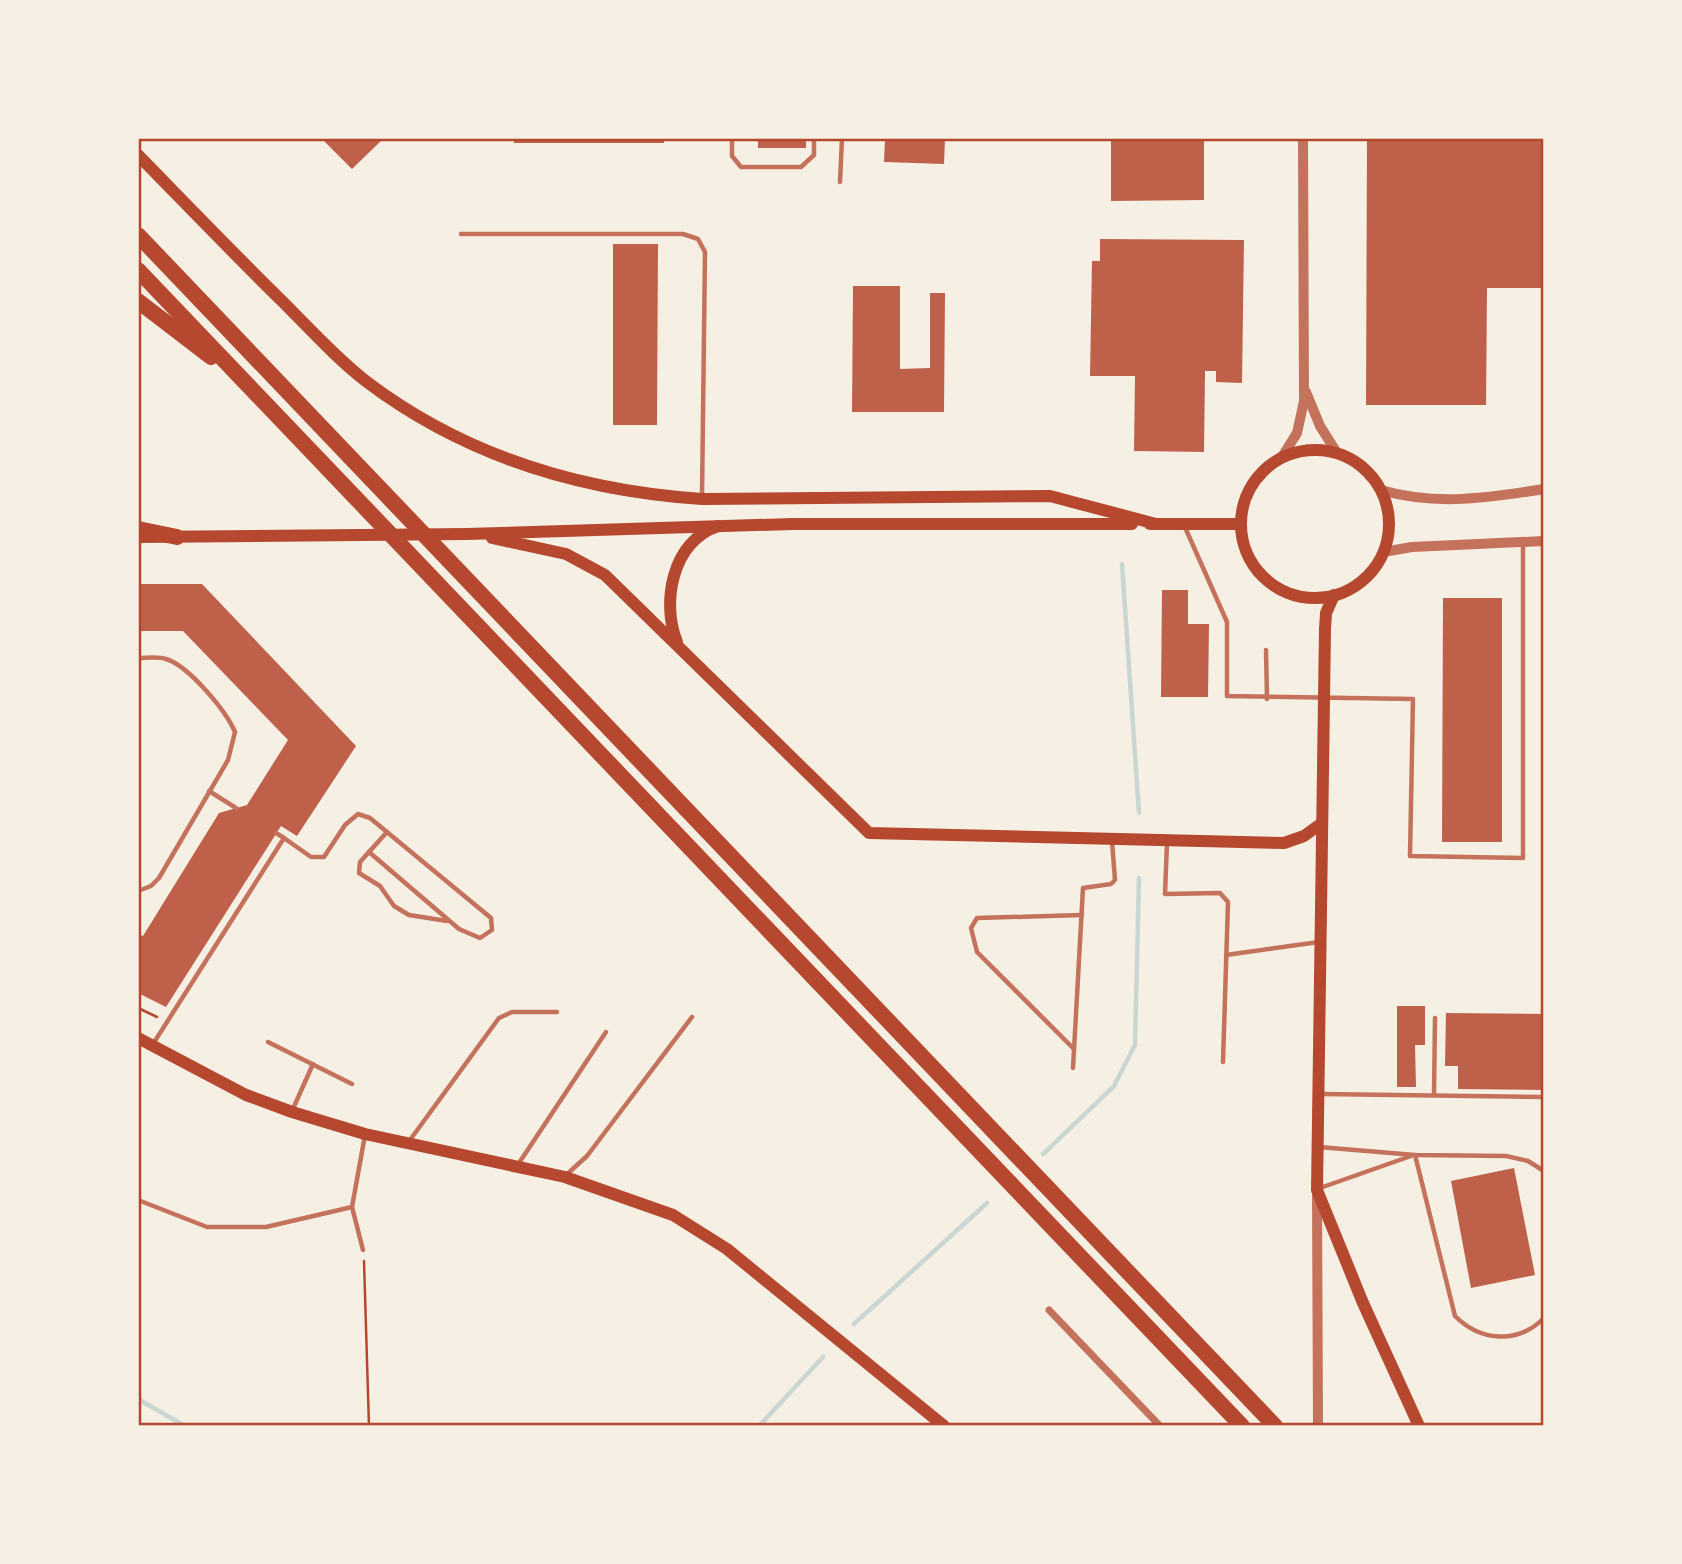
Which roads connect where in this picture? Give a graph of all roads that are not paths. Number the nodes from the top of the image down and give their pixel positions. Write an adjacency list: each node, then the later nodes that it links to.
1 (732, 138): 2 (lane)
2 (814, 138)
3 (842, 138): 6 (lane)
4 (1303, 138): 12 (street)
5 (138, 155): 17 (main road)
6 (841, 182)
7 (461, 234): 17 (lane)
8 (138, 235): 81 (highway)
9 (138, 270): 11 (highway)
10 (141, 304): 11 (highway)
11 (235, 372): 80 (highway)
12 (1302, 383): 13 (street); 14 (street)
13 (1337, 453): 14 (main road); 16 (main road)
14 (1282, 457): 20 (main road)
15 (1544, 489): 16 (street)
16 (1381, 490): 28 (main road)
17 (702, 499): 18 (main road)
18 (1156, 524): 19 (main road); 21 (main road)
19 (1183, 524): 20 (main road); 33 (lane)
20 (1241, 524): 29 (main road)
21 (721, 525): 23 (main road); 30 (main road)
22 (138, 529): 25 (highway)
23 (467, 534): 25 (main road); 30 (main road)
24 (138, 537): 25 (main road)
25 (177, 537)
26 (1544, 541): 27 (street)
27 (1522, 544): 28 (street); 34 (lane)
28 (1383, 552): 29 (main road)
29 (1334, 595): 34 (main road)
30 (679, 645): 41 (main road)
31 (1266, 650): 33 (lane)
32 (138, 658): 35 (lane)
33 (1266, 699): 34 (lane)
34 (1324, 699): 37 (main road)
35 (209, 792): 36 (lane); 44 (lane)
36 (236, 808)
37 (1322, 823): 42 (main road); 47 (main road)
38 (387, 832): 40 (lane); 43 (lane); 46 (lane)
39 (276, 834): 40 (lane)
40 (284, 838): 55 (lane)
41 (1112, 840): 42 (main road); 45 (lane)
42 (1167, 842): 48 (lane)
43 (369, 852): 46 (lane); 46 (lane)
44 (138, 891)
45 (1082, 915): 56 (lane); 56 (lane)
46 (449, 921)
47 (1321, 942): 48 (lane); 61 (main road)
48 (1226, 956): 57 (lane)
49 (557, 1012): 66 (lane)
50 (692, 1017): 71 (lane)
51 (1435, 1018): 62 (lane)
52 (606, 1032): 69 (lane)
53 (138, 1038): 55 (main road)
54 (268, 1042): 58 (lane)
55 (152, 1045): 64 (main road)
56 (1074, 1049): 59 (lane)
57 (1223, 1062)
58 (313, 1064): 60 (lane); 64 (lane)
59 (1073, 1068)
60 (352, 1084)
61 (1318, 1094): 62 (lane); 67 (main road)
62 (1434, 1095): 63 (lane)
63 (1544, 1097)
64 (292, 1112): 65 (main road)
65 (365, 1134): 66 (main road); 74 (lane)
66 (408, 1144): 69 (main road)
67 (1318, 1147): 68 (lane); 72 (main road)
68 (1415, 1155): 70 (lane); 72 (lane); 77 (lane)
69 (516, 1167): 71 (main road)
70 (1544, 1171)
71 (565, 1177): 78 (main road)
72 (1317, 1189): 82 (street); 83 (main road)
73 (138, 1199): 74 (lane)
74 (352, 1207): 75 (lane)
75 (363, 1250)
76 (1049, 1310): 79 (street)
77 (1544, 1318)
78 (944, 1426)
79 (1160, 1426)
80 (1241, 1426)
81 (1275, 1426)
82 (1318, 1426)
83 (1419, 1426)

